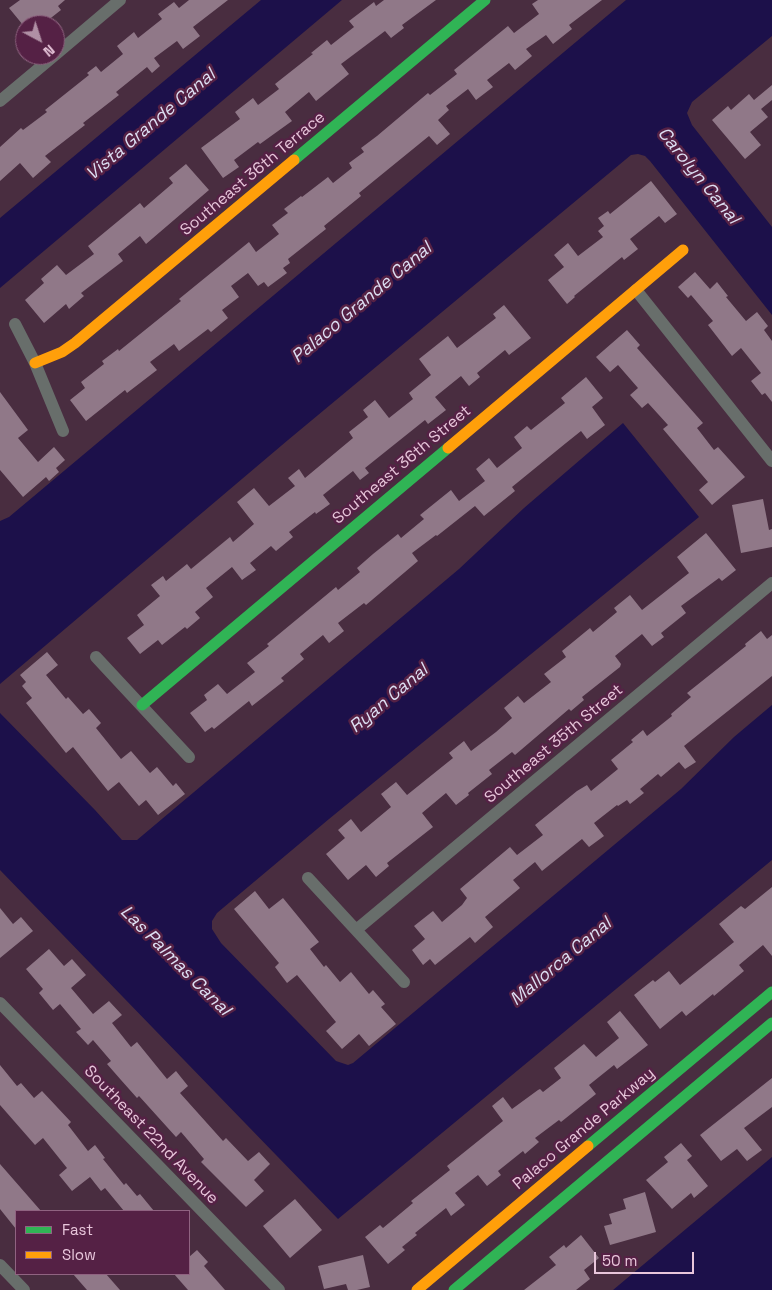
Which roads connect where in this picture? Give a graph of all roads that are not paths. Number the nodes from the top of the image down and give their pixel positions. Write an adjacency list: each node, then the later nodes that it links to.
1 (120, 0): 3 (street)
2 (485, 0): 9 (street, Southeast 36th Terrace)
3 (65, 47)
4 (43, 65): 5 (street)
5 (0, 100)
6 (683, 250): 7 (street, Southeast 36th Street)
7 (636, 290): 11 (street); 14 (street, Southeast 36th Street)
8 (15, 324): 9 (street)
9 (35, 363): 10 (street)
10 (63, 431)
11 (772, 461)
12 (772, 582): 17 (street, Southeast 35th Street)
13 (96, 657): 14 (street)
14 (142, 705): 15 (street)
15 (190, 756)
16 (308, 878): 17 (street)
17 (356, 930): 18 (street)
18 (404, 982)
19 (772, 992): 25 (street, Palaco Grande Parkway)
20 (0, 1003): 24 (street, Southeast 22nd Avenue)
21 (772, 1024): 26 (street)
22 (0, 1265): 23 (street)
23 (24, 1290)
24 (279, 1290)
25 (417, 1290)
26 (454, 1290)

